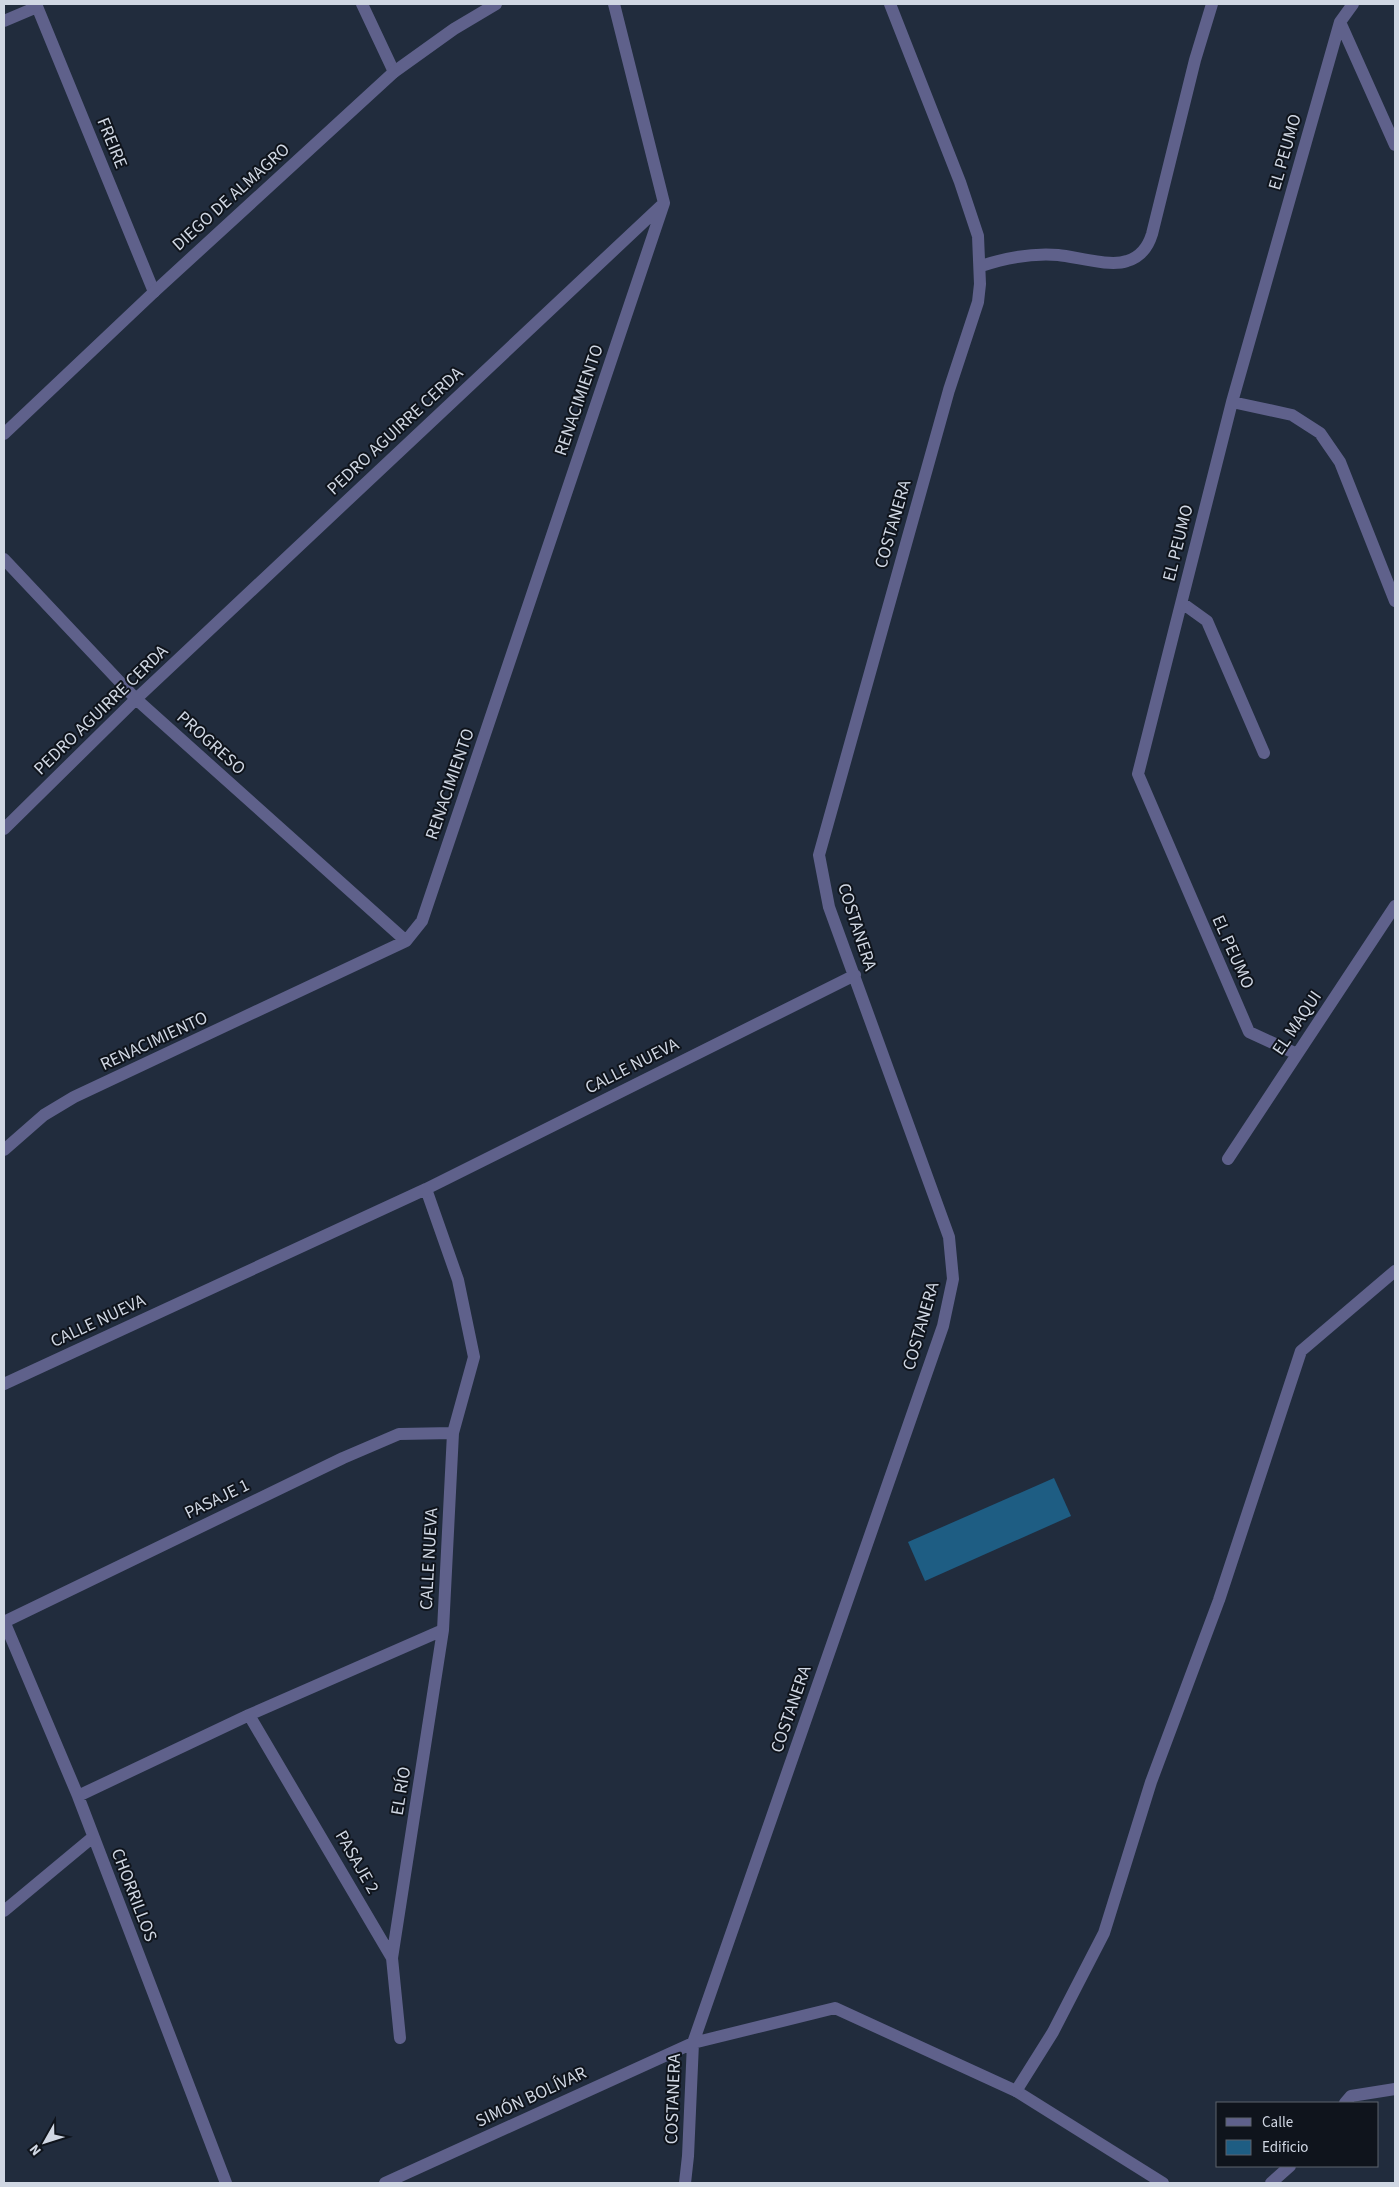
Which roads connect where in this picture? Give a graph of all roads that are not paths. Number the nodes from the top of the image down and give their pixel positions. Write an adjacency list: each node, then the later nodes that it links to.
1 (362, 4): 10 (street)
2 (496, 4): 10 (street, DIEGO DE ALMAGRO)
3 (614, 4): 12 (street)
4 (890, 4): 13 (street, COSTANERA)
5 (1212, 4): 13 (street)
6 (1353, 4): 9 (street, EL PEUMO)
7 (37, 5): 8 (street, FREIRE); 14 (street, FREIRE)
8 (4, 21)
9 (1340, 22): 11 (street); 15 (street, EL PEUMO)
10 (394, 72): 14 (street, DIEGO DE ALMAGRO)
11 (1395, 145)
12 (664, 203): 20 (street, PEDRO AGUIRRE CERDA); 24 (street, RENACIMIENTO)
13 (981, 266): 25 (street, COSTANERA)
14 (154, 292): 16 (street, DIEGO DE ALMAGRO)
15 (1232, 402): 18 (street); 19 (street, EL PEUMO)
16 (4, 434)
17 (4, 559): 20 (street, PROGRESO)
18 (1395, 601)
19 (1182, 603): 21 (street); 26 (street, EL PEUMO)
20 (136, 699): 22 (street, PEDRO AGUIRRE CERDA); 24 (street, PROGRESO)
21 (1264, 753)
22 (4, 829)
23 (1395, 906): 26 (street, EL MAQUI)
24 (406, 941): 27 (street, RENACIMIENTO)
25 (855, 975): 29 (street, CALLE NUEVA); 41 (street, COSTANERA)
26 (1297, 1054): 28 (street, EL MAQUI)
27 (4, 1150)
28 (1228, 1159)
29 (426, 1189): 31 (street, CALLE NUEVA); 32 (street, CALLE NUEVA)
30 (1395, 1271): 43 (street)
31 (4, 1384)
32 (453, 1433): 33 (street, PASAJE 1); 34 (street, CALLE NUEVA)
33 (4, 1621): 36 (street, CHORRILLOS)
34 (443, 1630): 35 (street, CALLE NUEVA); 39 (street, EL RÍO)
35 (250, 1715): 36 (street, CALLE NUEVA); 39 (street, PASAJE 2)
36 (78, 1796): 37 (street, CHORRILLOS)
37 (93, 1837): 38 (street); 46 (street, CHORRILLOS)
38 (4, 1911)
39 (392, 1958): 40 (street, PASAJE 2)
40 (400, 2038)
41 (693, 2043): 43 (street, SIMÓN BOLÍVAR); 47 (street, SIMÓN BOLÍVAR); 48 (street, COSTANERA)
42 (1395, 2090): 44 (street)
43 (1016, 2091): 49 (street, SIMÓN BOLÍVAR)
44 (1346, 2102)
45 (1289, 2167): 50 (street)
46 (226, 2183)
47 (385, 2183)
48 (685, 2183)
49 (1163, 2183)
50 (1272, 2183)

